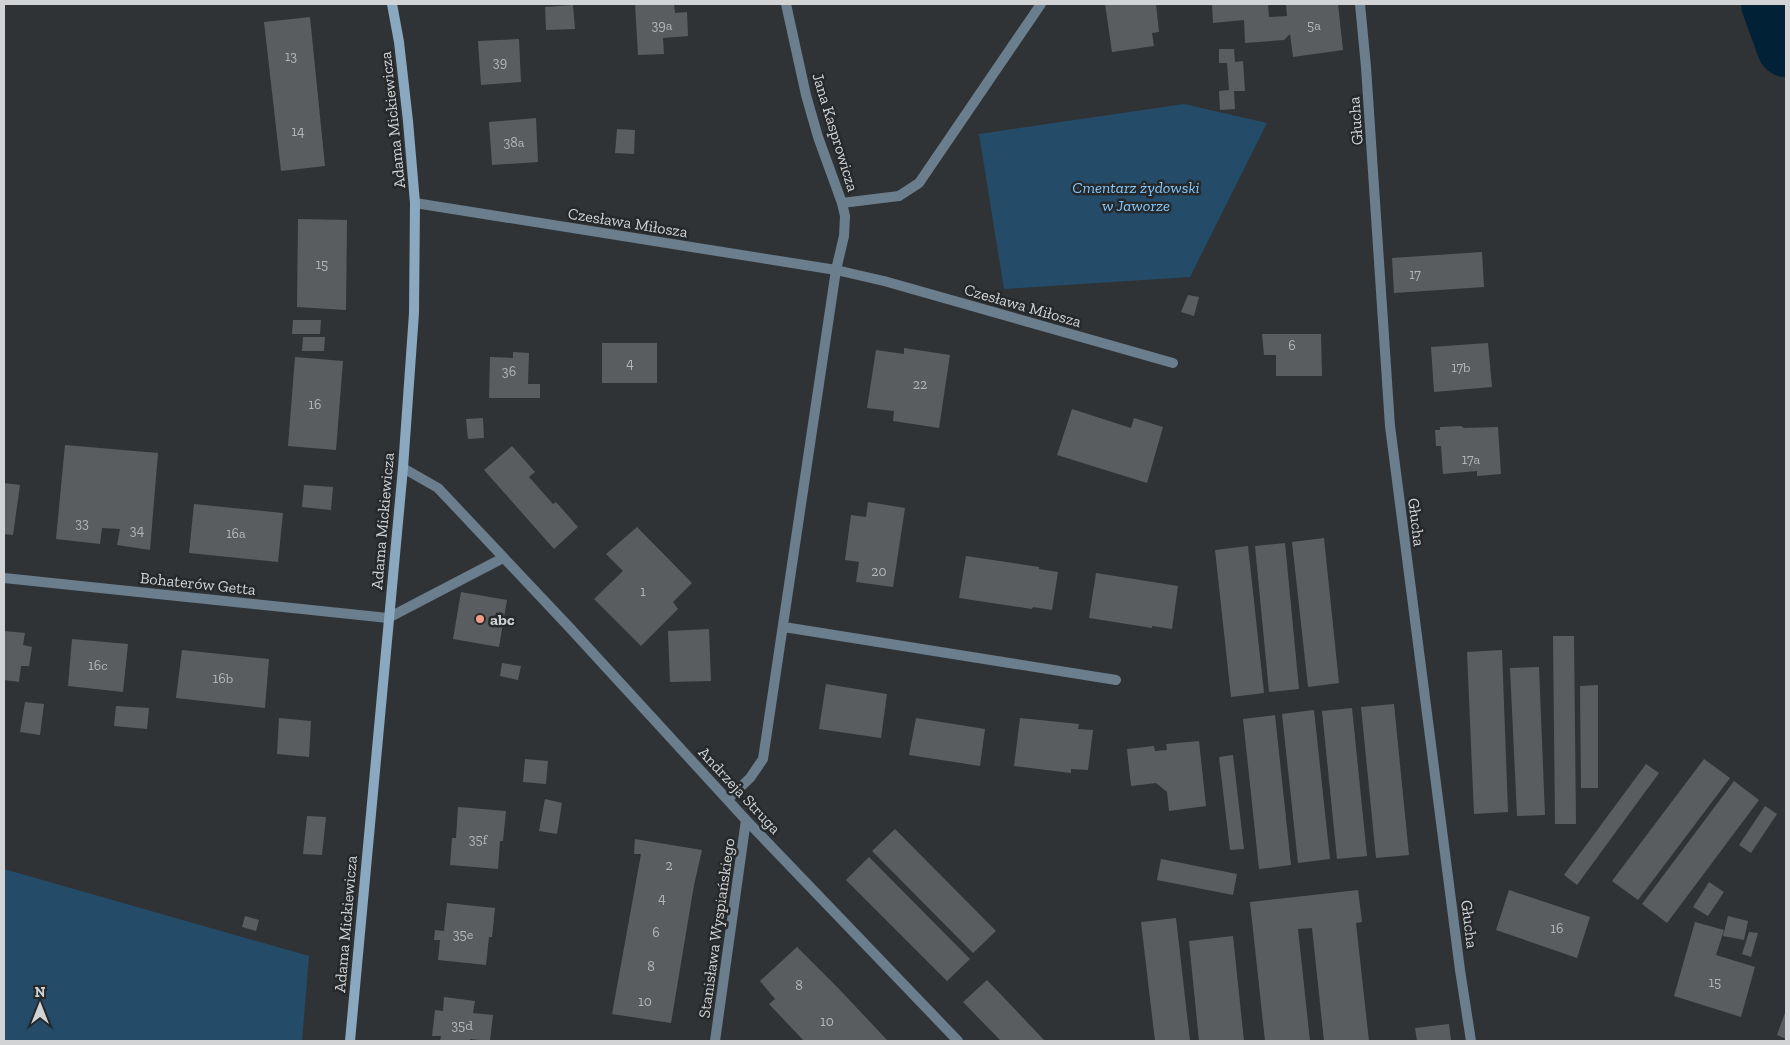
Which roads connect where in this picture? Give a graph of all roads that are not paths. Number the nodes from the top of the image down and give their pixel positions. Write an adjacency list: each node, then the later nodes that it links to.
1 (392, 4): 5 (main road, Adama Mickiewicza)
2 (786, 4): 6 (street, Jana Kasprowicza)
3 (1041, 4): 6 (street)
4 (1360, 4): 20 (street, Głucha)
5 (416, 203): 7 (street, Czesława Miłosza); 9 (main road, Adama Mickiewicza)
6 (842, 203): 7 (street, Jana Kasprowicza)
7 (836, 270): 8 (street, Czesława Miłosza); 13 (street)
8 (1173, 363)
9 (403, 468): 10 (street, Andrzeja Struga); 12 (main road, Adama Mickiewicza)
10 (503, 558): 12 (street); 15 (street, Andrzeja Struga)
11 (4, 578): 12 (street, Bohaterów Getta)
12 (388, 618): 17 (main road, Adama Mickiewicza)
13 (784, 627): 14 (street); 15 (street)
14 (1116, 680)
15 (728, 799): 16 (street, Andrzeja Struga)
16 (746, 820): 18 (street, Stanisława Wyspiańskiego); 19 (street, Andrzeja Struga)
17 (350, 1041)
18 (715, 1041)
19 (958, 1041)
20 (1471, 1041)

